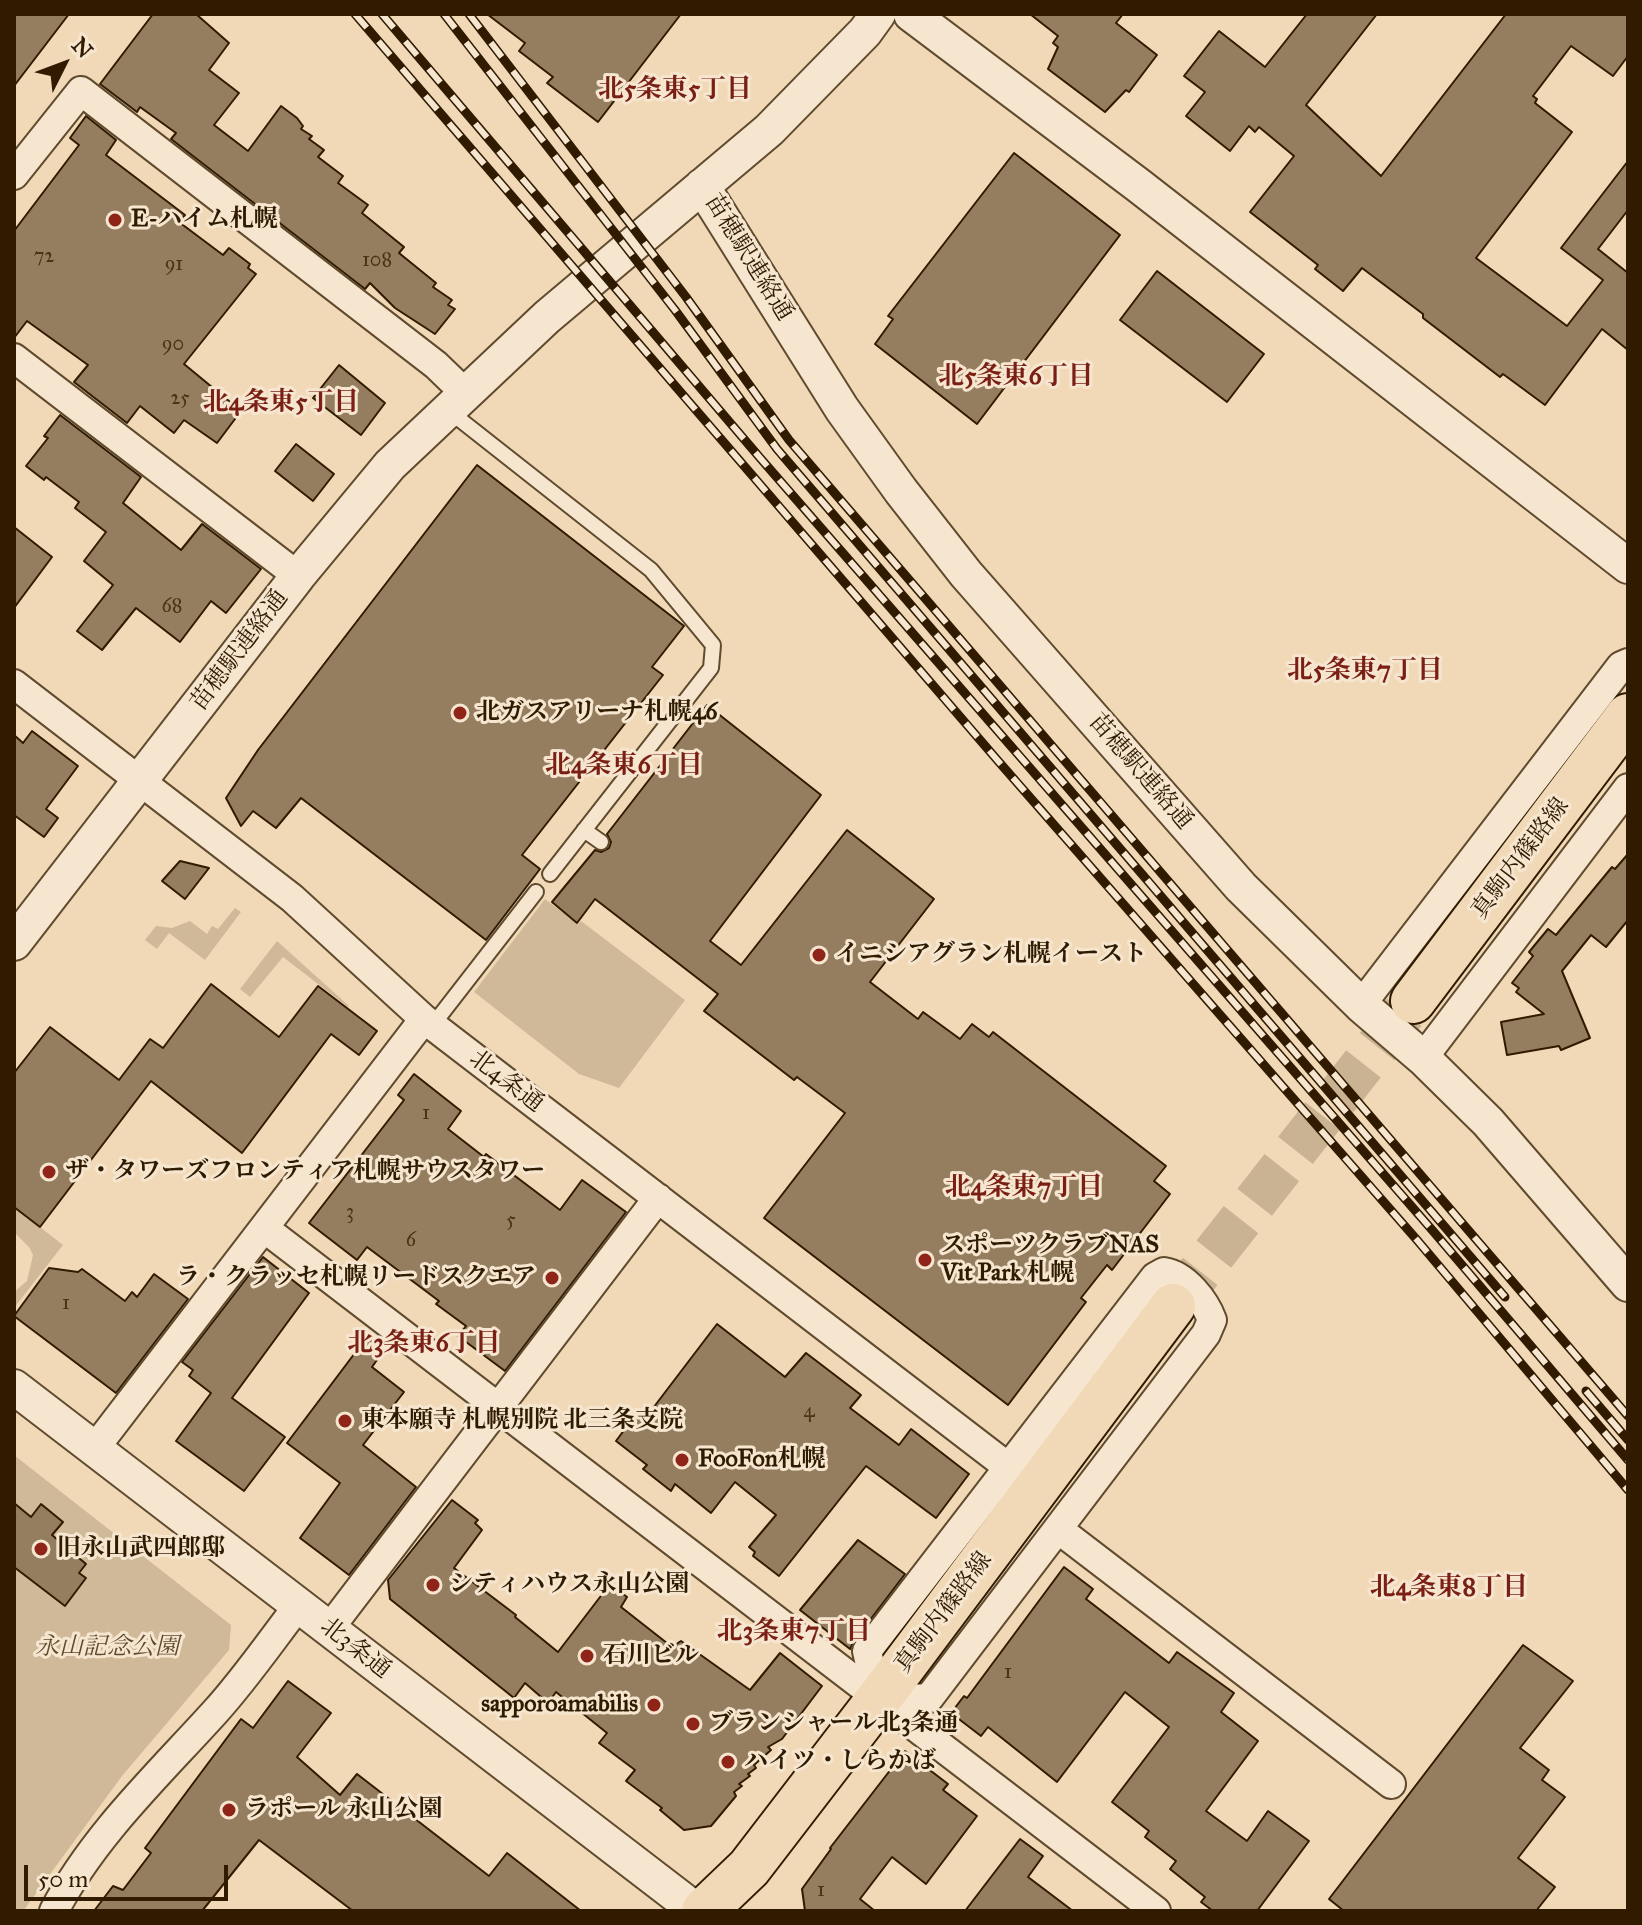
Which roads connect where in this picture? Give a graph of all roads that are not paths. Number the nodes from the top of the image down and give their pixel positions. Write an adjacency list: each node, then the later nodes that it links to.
1 (878, 14): 4 (street)
2 (911, 14): 7 (street)
3 (14, 175): 6 (street)
4 (702, 186): 6 (street, 苗穂駅連絡通); 20 (street, 苗穂駅連絡通)
5 (14, 358): 8 (street)
6 (456, 401): 8 (street, 苗穂駅連絡通); 14 (lane)
7 (1628, 566)
8 (298, 576): 12 (street, 苗穂駅連絡通)
9 (1628, 663): 20 (street)
10 (14, 684): 12 (street, 北4条通)
11 (1628, 716): 19 (main road, 真駒内篠路線)
12 (141, 781): 18 (street, 苗穂駅連絡通); 21 (street, 北4条通)
13 (1628, 788): 22 (street)
14 (584, 830): 15 (lane); 16 (lane)
15 (601, 842)
16 (550, 874)
17 (536, 892): 21 (lane)
18 (14, 943)
19 (1413, 1001)
20 (1361, 1005): 22 (street, 苗穂駅連絡通)
21 (428, 1022): 23 (street, 北4条通); 24 (street)
22 (1423, 1058): 25 (street)
23 (658, 1198): 28 (street); 30 (street, 北4条通)
24 (264, 1228): 28 (street); 29 (street)
25 (1628, 1284)
26 (1173, 1306): 34 (main road, 真駒内篠路線)
27 (14, 1387): 29 (street, 北3条通)
28 (497, 1408): 33 (street); 34 (street)
29 (95, 1448): 32 (street, 北3条通)
30 (1008, 1467): 31 (street); 34 (street)
31 (1058, 1529): 34 (street); 35 (street)
32 (298, 1606): 33 (street, 北3条通); 36 (street)
33 (329, 1629): 37 (street, 北3条通)
34 (878, 1700): 38 (main road, 真駒内篠路線); 39 (street)
35 (1391, 1784)
36 (54, 1911)
37 (697, 1911)
38 (704, 1911)
39 (1156, 1911)

